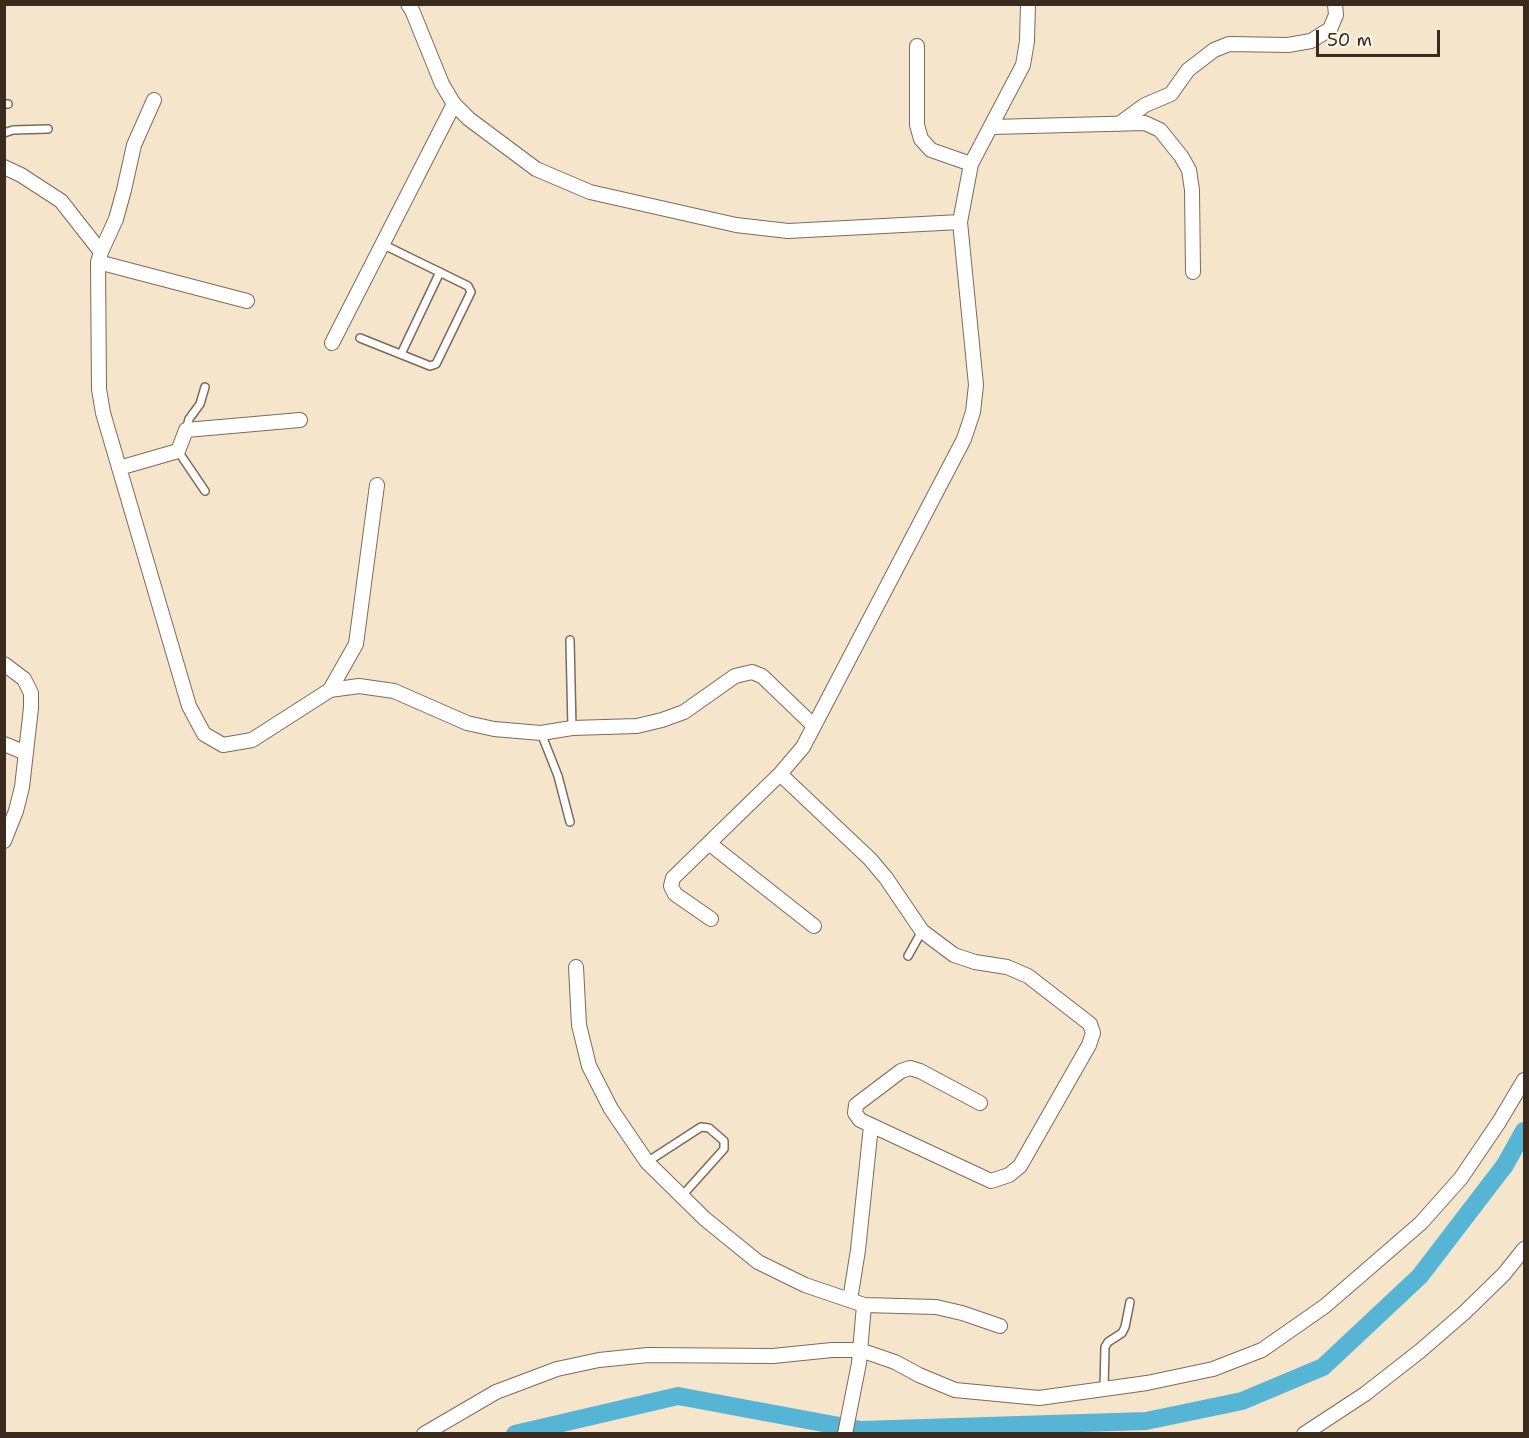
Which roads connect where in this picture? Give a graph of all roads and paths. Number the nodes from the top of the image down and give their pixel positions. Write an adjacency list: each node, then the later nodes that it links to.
1 (408, 4): 6 (street)
2 (1028, 4): 8 (street)
3 (1335, 4): 7 (street)
4 (917, 46): 11 (street)
5 (154, 100): 15 (street)
6 (454, 104): 13 (street); 14 (street)
7 (1119, 124): 8 (street); 17 (street)
8 (992, 127): 11 (street)
9 (48, 129): 10 (lane)
10 (4, 133)
11 (971, 165): 13 (street)
12 (4, 167): 15 (street)
13 (960, 222): 32 (street)
14 (382, 244): 16 (lane); 20 (street)
15 (100, 257): 18 (street); 26 (street)
16 (440, 272): 21 (lane); 21 (lane)
17 (1193, 272)
18 (247, 301)
19 (360, 338): 21 (lane)
20 (332, 343)
21 (401, 354)
22 (205, 387): 24 (lane)
23 (300, 420): 24 (street)
24 (186, 430): 25 (street)
25 (178, 451): 26 (street); 28 (lane)
26 (118, 468): 31 (street)
27 (377, 485): 31 (street)
28 (204, 491)
29 (570, 640): 33 (lane)
30 (4, 664): 36 (street)
31 (330, 690): 34 (street)
32 (814, 726): 33 (street); 37 (street)
33 (572, 728): 34 (street)
34 (541, 733): 38 (lane)
35 (4, 744): 36 (street)
36 (26, 753): 39 (street)
37 (780, 774): 40 (street); 43 (street)
38 (570, 822)
39 (4, 841)
40 (710, 844): 41 (street); 42 (street)
41 (711, 919)
42 (814, 926)
43 (921, 931): 44 (lane); 48 (street)
44 (908, 956)
45 (576, 967): 49 (street)
46 (1524, 1080): 57 (street)
47 (980, 1103): 48 (street)
48 (871, 1126): 52 (street)
49 (647, 1162): 50 (street); 50 (lane)
50 (681, 1197): 52 (street)
51 (1524, 1248): 60 (street)
52 (849, 1300): 54 (street)
53 (1130, 1302): 57 (lane)
54 (864, 1305): 55 (street); 56 (street)
55 (1000, 1326)
56 (860, 1357): 57 (street); 58 (street); 59 (street)
57 (1104, 1390)
58 (424, 1434)
59 (844, 1434)
60 (1304, 1434)

